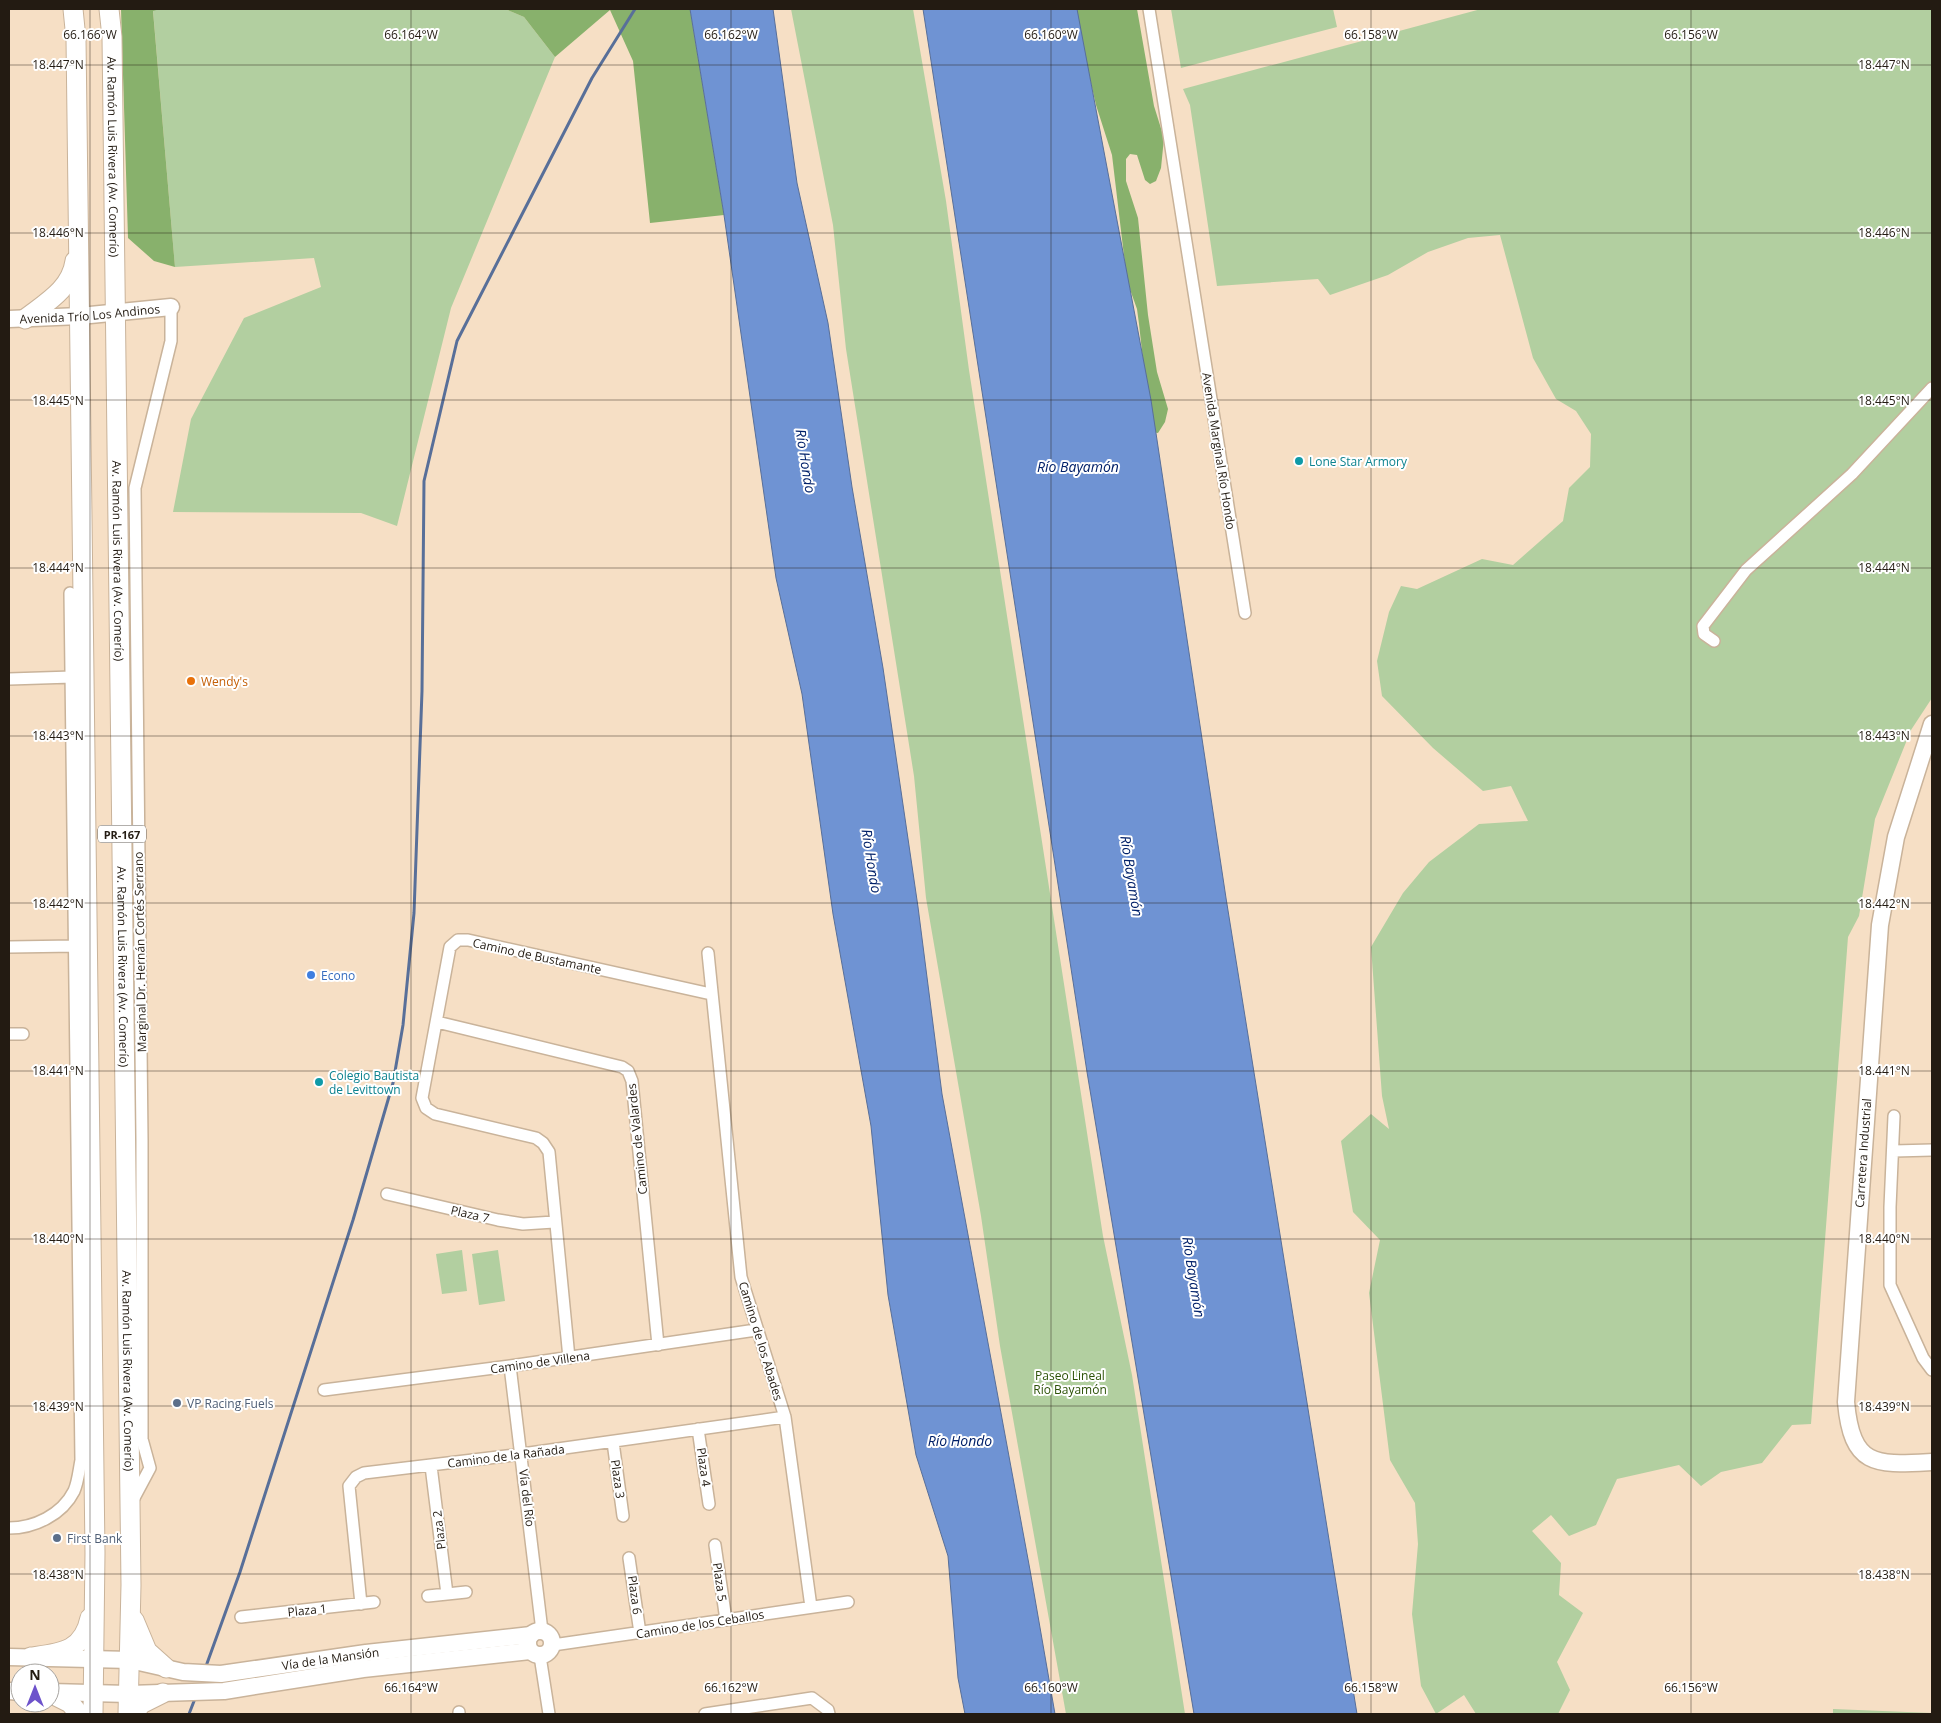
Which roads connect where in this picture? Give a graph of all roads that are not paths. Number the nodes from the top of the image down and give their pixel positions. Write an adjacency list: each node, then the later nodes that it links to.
1 (73, 9): 4 (main road, PR-167)
2 (109, 9): 6 (main road, Av. Ramón Luis Rivera (Av. Comerío) / PR-167)
3 (1149, 9): 11 (street, Avenida Marginal Río Hondo)
4 (79, 240): 7 (main road, PR-167); 8 (main road)
5 (171, 307): 6 (street, Avenida Trío Los Andinos); 41 (street, Marginal Dr. Hernán Cortés Serrano)
6 (116, 311): 7 (street, Avenida Trío Los Andinos); 41 (main road, Av. Ramón Luis Rivera (Av. Comerío) / PR-167)
7 (80, 316): 8 (street, Avenida Trío Los Andinos); 49 (main road, PR-167)
8 (17, 319)
9 (1932, 388): 12 (street)
10 (70, 593): 13 (street)
11 (1245, 613)
12 (1714, 641)
13 (72, 678): 14 (street); 16 (street)
14 (9, 679)
15 (1932, 724): 38 (street, Carretera Industrial)
16 (75, 946): 17 (street); 43 (street)
17 (9, 947)
18 (708, 953): 19 (street, Camino de los Abades)
19 (710, 994): 20 (street, Camino de Bustamante); 28 (street, Camino de los Abades)
20 (436, 1022): 27 (street, Camino de Bustamante); 29 (street, Camino de Valardes)
21 (9, 1034): 22 (street)
22 (23, 1034)
23 (1894, 1116): 25 (street)
24 (1932, 1150): 25 (street)
25 (1894, 1151): 32 (street)
26 (387, 1194): 27 (street, Plaza 7)
27 (554, 1222): 30 (street, Camino de Bustamante)
28 (756, 1330): 29 (street, Camino de Villena); 34 (street, Camino de los Abades)
29 (658, 1345): 30 (street, Camino de Villena)
30 (569, 1358): 31 (street, Camino de Villena)
31 (510, 1366): 33 (street, Camino de Villena); 37 (street, Vía del Río)
32 (1932, 1370)
33 (324, 1390)
34 (784, 1417): 35 (street, Camino de la Rañada); 54 (street, Camino de los Abades)
35 (698, 1430): 36 (street, Camino de la Rañada); 40 (street, Plaza 4)
36 (613, 1442): 37 (street, Camino de la Rañada); 42 (street, Plaza 3)
37 (522, 1454): 39 (street, Camino de la Rañada); 57 (street, Vía del Río)
38 (1932, 1462)
39 (431, 1466): 47 (street, Plaza 2); 52 (street, Camino de la Rañada)
40 (709, 1504)
41 (130, 1505): 53 (main road, Av. Ramón Luis Rivera (Av. Comerío) / PR-167)
42 (624, 1516)
43 (9, 1528)
44 (715, 1545): 56 (street, Plaza 5)
45 (629, 1558): 58 (street, Plaza 6)
46 (466, 1592): 47 (street)
47 (447, 1594): 48 (street)
48 (428, 1596)
49 (95, 1597): 62 (main road); 63 (main road, PR-167)
50 (374, 1602): 52 (street, Plaza 1)
51 (848, 1602): 54 (street, Camino de los Ceballos)
52 (361, 1604): 55 (street, Plaza 1)
53 (131, 1607): 64 (main road, Av. Ramón Luis Rivera (Av. Comerío) / PR-167); 65 (main road)
54 (811, 1607): 56 (street, Camino de los Ceballos)
55 (241, 1617)
56 (726, 1620): 58 (street, Camino de los Ceballos)
57 (537, 1633): 59 (street); 60 (street); 65 (street, Vía de la Mansión)
58 (640, 1633): 59 (street, Camino de los Ceballos)
59 (553, 1645): 60 (street)
60 (535, 1654): 68 (street, Vía de la Mansión); 75 (street)
61 (9, 1657): 62 (street, Vía de la Mansión)
62 (31, 1657): 63 (street, Vía de la Mansión)
63 (94, 1659): 64 (street, Vía de la Mansión); 67 (main road, PR-167)
64 (130, 1660): 65 (street, Vía de la Mansión); 69 (main road, Av. Ramón Luis Rivera (Av. Comerío) / PR-167)
65 (166, 1668)
66 (60, 1692): 67 (street, Vía de la Mansión)
67 (93, 1693): 69 (street, Vía de la Mansión); 72 (main road, PR-167)
68 (163, 1693): 69 (street, Vía de la Mansión); 74 (main road)
69 (129, 1694): 73 (main road, Av. Ramón Luis Rivera (Av. Comerío) / PR-167)
70 (60, 1698): 71 (main road)
71 (79, 1714)
72 (93, 1714)
73 (128, 1714)
74 (134, 1714)
75 (548, 1714)
76 (705, 1714): 77 (street)
77 (829, 1714)

